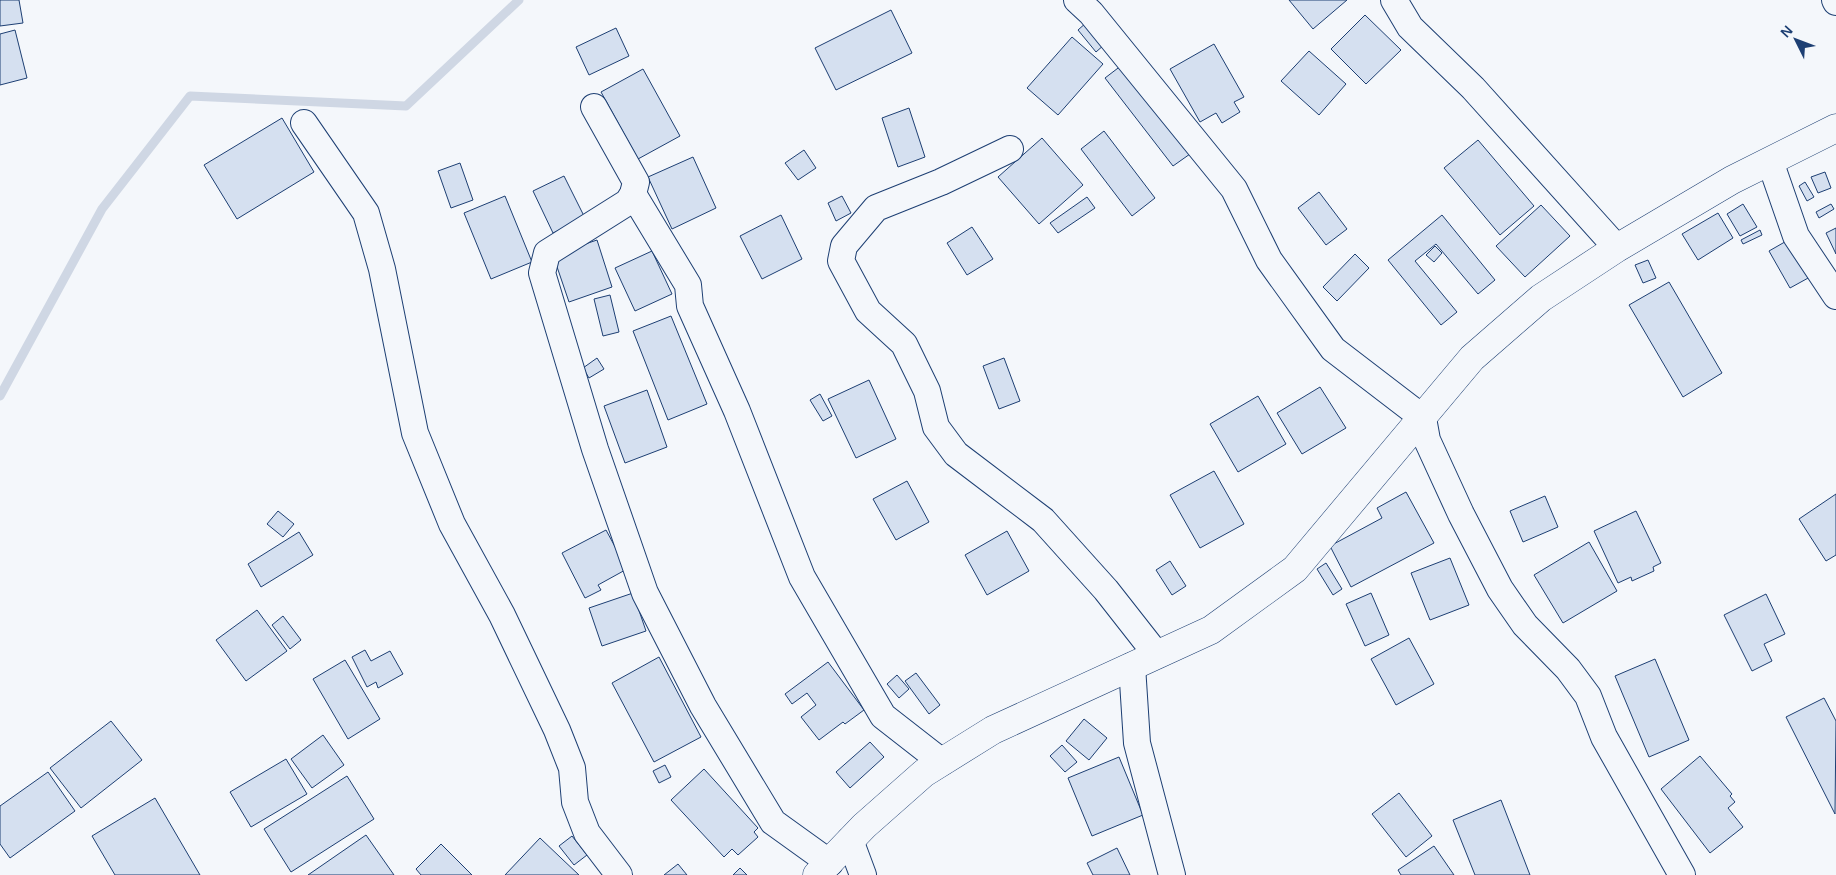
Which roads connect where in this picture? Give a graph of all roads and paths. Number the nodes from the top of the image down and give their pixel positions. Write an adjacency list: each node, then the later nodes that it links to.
1 (1077, 0): 11 (street)
2 (1394, 0): 9 (street)
3 (594, 106): 8 (street)
4 (304, 123): 17 (street)
5 (1836, 128): 7 (street)
6 (1010, 149): 12 (street)
7 (1770, 161): 9 (street); 10 (street)
8 (634, 194): 14 (street); 16 (street)
9 (1617, 248): 11 (street)
10 (1836, 296)
11 (1423, 418): 12 (street); 20 (street)
12 (1157, 655): 13 (street)
13 (1132, 666): 14 (street); 19 (street)
14 (942, 762): 15 (street)
15 (850, 840): 16 (street); 18 (street)
16 (823, 869)
17 (619, 875)
18 (863, 875)
19 (1172, 875)
20 (1682, 875)

